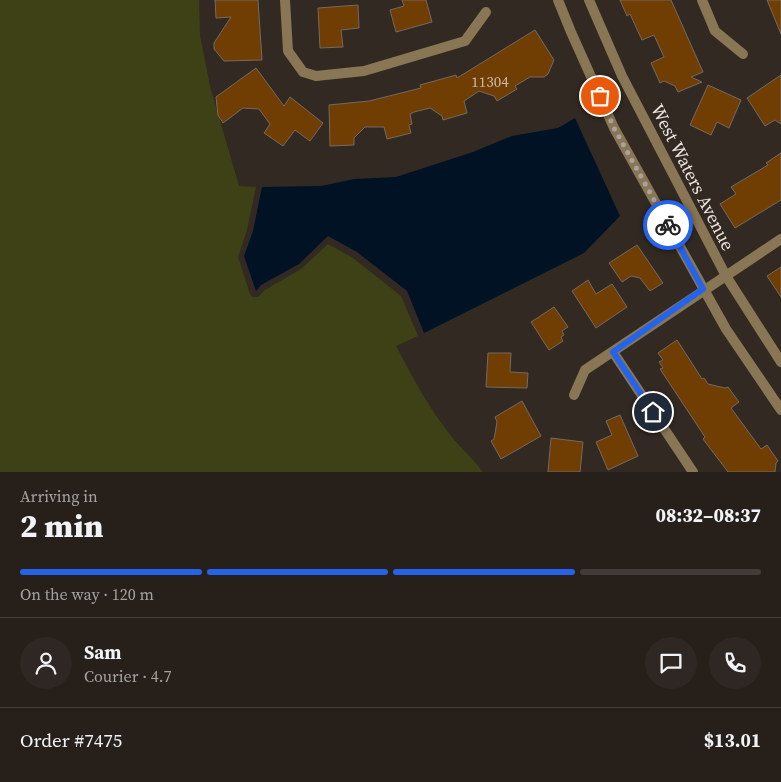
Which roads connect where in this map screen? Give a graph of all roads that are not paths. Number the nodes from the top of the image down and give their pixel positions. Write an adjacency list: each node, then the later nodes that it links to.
1 (285, 0): 5 (street)
2 (558, 0): 9 (street)
3 (589, 0): 8 (street, West Waters Avenue)
4 (702, 0): 6 (street)
5 (486, 12)
6 (743, 54)
7 (781, 239): 8 (street)
8 (726, 276): 9 (street); 11 (street, West Waters Avenue)
9 (703, 289): 10 (street); 13 (street)
10 (613, 352): 12 (street); 14 (street)
11 (781, 362)
12 (574, 395)
13 (781, 410)
14 (694, 472)

